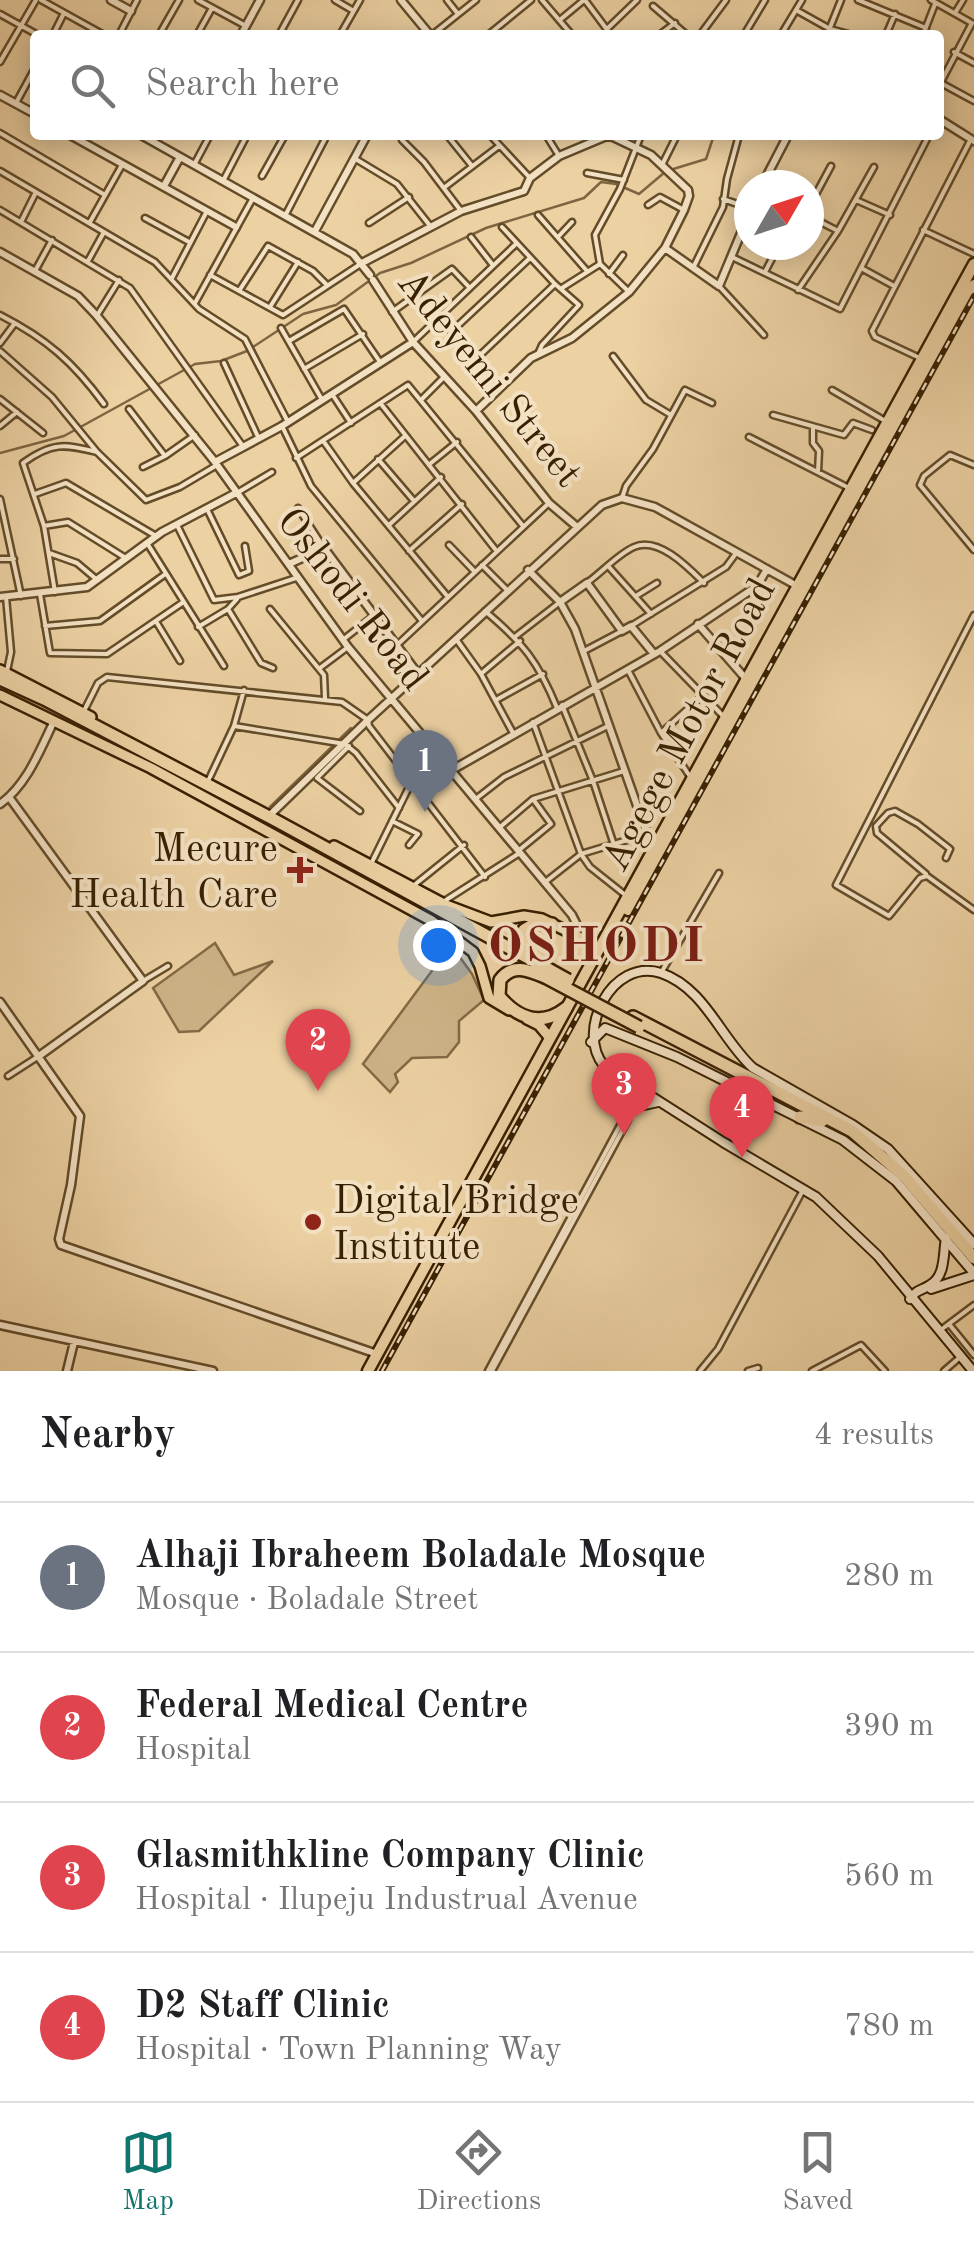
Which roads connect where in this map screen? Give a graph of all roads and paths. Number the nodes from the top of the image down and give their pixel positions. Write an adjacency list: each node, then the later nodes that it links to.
1 (38, 0): 29 (street); 37 (street)
2 (110, 0): 28 (street)
3 (137, 0): 28 (street)
4 (179, 0): 44 (street)
5 (198, 0): 25 (street)
6 (260, 0): 38 (street)
7 (298, 0): 47 (street)
8 (335, 0): 26 (street)
9 (360, 0): 26 (street)
10 (447, 0): 31 (street)
11 (476, 0): 31 (street)
12 (531, 0): 51 (street)
13 (542, 0): 34 (street)
14 (585, 0): 34 (street); 39 (street)
15 (637, 0): 39 (street)
16 (726, 0): 55 (street)
17 (765, 0): 56 (street)
18 (802, 0): 27 (street)
19 (841, 0): 59 (street)
20 (858, 0): 32 (street)
21 (963, 0): 33 (street)
22 (402, 1): 49 (street)
23 (933, 2): 33 (street); 40 (street)
24 (653, 6): 35 (street)
25 (212, 8): 38 (street); 45 (street)
26 (353, 10): 48 (street)
27 (796, 10): 57 (street); 58 (street)
28 (131, 11): 43 (street)
29 (64, 13): 41 (street); 42 (street)
30 (0, 14): 37 (street)
31 (458, 14): 50 (street)
32 (896, 14): 40 (street); 60 (street)
33 (955, 15): 36 (street)
34 (560, 21): 52 (street)
35 (675, 23): 53 (street); 54 (street)
36 (973, 24): 62 (street)
37 (20, 25): 61 (street); 63 (street)
38 (246, 26): 46 (street)
39 (608, 28)
40 (926, 28)
41 (56, 30)
42 (95, 30)
43 (122, 30)
44 (162, 30)
45 (200, 30)
46 (244, 30)
47 (282, 30)
48 (343, 30)
49 (427, 30)
50 (437, 30)
51 (494, 30)
52 (568, 30)
53 (666, 30)
54 (682, 30)
55 (704, 30)
56 (747, 30)
57 (784, 30)
58 (825, 30)
59 (829, 30)
60 (888, 30)
61 (30, 31)
62 (954, 52): 64 (street); 65 (street)
63 (1, 58)
64 (974, 63)
65 (944, 73)
66 (30, 79): 70 (street)
67 (944, 84): 69 (street)
68 (0, 95): 70 (street)
69 (974, 101)
70 (16, 103): 71 (street)
71 (30, 111)
72 (944, 122): 91 (street)
73 (0, 134): 115 (street)
74 (82, 140): 100 (street)
75 (207, 140): 99 (street)
76 (244, 140): 110 (street)
77 (282, 140): 107 (street)
78 (324, 140): 126 (street)
79 (364, 140): 97 (street)
80 (402, 140): 113 (street)
81 (451, 140): 101 (street)
82 (494, 140): 93 (street)
83 (549, 140): 95 (street)
84 (588, 140): 95 (street)
85 (621, 140): 94 (street)
86 (640, 140): 94 (street)
87 (674, 140): 98 (street)
88 (738, 140): 118 (street)
89 (785, 140): 104 (street)
90 (927, 140): 128 (street)
91 (973, 140): 138 (street)
92 (152, 141): 96 (street)
93 (499, 146): 101 (street); 108 (street)
94 (638, 147): 98 (street); 111 (street)
95 (560, 156): 108 (street)
96 (180, 157): 99 (street); 112 (street)
97 (354, 158): 116 (street); 139 (street)
98 (662, 164): 123 (street)
99 (194, 165): 110 (street)
100 (122, 166): 112 (street); 115 (street)
101 (472, 166): 113 (street)
102 (831, 166): 109 (street)
103 (874, 167): 119 (street)
104 (770, 170)
105 (0, 171): 114 (street)
106 (587, 172): 111 (street)
107 (262, 176)
108 (530, 178): 125 (street)
109 (824, 179)
110 (223, 181): 117 (street)
111 (622, 184): 159 (street)
112 (164, 186): 124 (street)
113 (444, 187): 125 (street)
114 (36, 192): 130 (street); 132 (street)
115 (105, 195): 132 (street)
116 (409, 197): 133 (street); 137 (street)
117 (253, 198): 126 (street); 135 (street)
118 (724, 198): 120 (street); 161 (street)
119 (856, 200): 128 (street); 140 (street)
120 (734, 203)
121 (648, 205): 123 (street)
122 (0, 210): 130 (street)
123 (684, 210): 147 (street)
124 (208, 211): 135 (street); 145 (street)
125 (461, 211): 137 (street)
126 (286, 214): 139 (street)
127 (538, 215): 143 (street)
128 (890, 216): 162 (street)
129 (145, 218): 145 (street)
130 (22, 222): 144 (street)
131 (572, 222): 143 (street)
132 (89, 224): 141 (street)
133 (369, 224)
134 (824, 224): 140 (street)
135 (236, 226): 167 (street)
136 (502, 226): 146 (street)
137 (432, 228): 157 (street)
138 (923, 230): 151 (street); 175 (street)
139 (316, 231): 157 (street)
140 (838, 231): 177 (street)
141 (104, 232): 155 (street); 168 (street)
142 (471, 237): 158 (street)
143 (558, 237): 163 (street)
144 (52, 240): 155 (street); 164 (street)
145 (190, 242): 168 (street)
146 (516, 243): 152 (street); 158 (street)
147 (665, 248): 161 (street); 179 (street)
148 (0, 252): 164 (street, Oshodi Road)
149 (734, 252): 153 (street)
150 (624, 254): 166 (street)
151 (974, 254)
152 (530, 258): 171 (street); 188 (street)
153 (732, 258): 165 (street); 173 (street)
154 (771, 260): 165 (street)
155 (88, 261): 169 (street)
156 (298, 262): 170 (street); 178 (street); 181 (street)
157 (362, 263): 170 (street); 182 (street, Adeyemi Street)
158 (492, 264): 174 (street)
159 (600, 264): 163 (street); 166 (street)
160 (974, 264): 198 (highway, Agege Motor Road)
161 (694, 266): 173 (street)
162 (863, 269): 175 (street); 177 (street)
163 (587, 271): 176 (street)
164 (35, 272): 184 (street, Oshodi Road)
165 (764, 273): 177 (street)
166 (609, 274): 179 (street)
167 (210, 275): 178 (street); 180 (street)
168 (172, 278): 180 (street)
169 (120, 280): 184 (street); 230 (street)
170 (326, 284): 181 (street)
171 (555, 284): 176 (street); 197 (street)
172 (974, 284): 283 (highway, Agege Motor Road)
173 (719, 286): 190 (street)
174 (469, 287): 182 (street); 185 (street)
175 (894, 287): 198 (street)
176 (562, 289): 195 (street)
177 (798, 290)
178 (239, 291): 181 (street)
179 (630, 292): 195 (street)
180 (194, 304): 218 (street)
181 (270, 307)
182 (392, 312): 192 (street, Adeyemi Street)
183 (0, 315): 186 (street)
184 (97, 316): 224 (street, Oshodi Road)
185 (439, 318): 188 (street); 192 (street)
186 (14, 322): 193 (street); 210 (street)
187 (281, 328): 191 (street)
188 (452, 332): 197 (street)
189 (363, 334): 191 (street); 199 (street); 201 (street)
190 (764, 335)
191 (289, 341): 201 (street)
192 (413, 342): 199 (street); 202 (street, Adeyemi Street)
193 (0, 343)
194 (0, 351): 231 (street)
195 (538, 354): 203 (street)
196 (613, 356): 215 (street)
197 (476, 359): 203 (street)
198 (923, 360): 217 (highway, Agege Motor Road)
199 (380, 362): 205 (street)
200 (224, 363): 227 (street)
201 (304, 369): 208 (street)
202 (445, 376): 207 (street); 213 (street, Adeyemi Street)
203 (500, 386): 213 (street)
204 (832, 390): 217 (street)
205 (332, 394): 208 (street); 219 (street)
206 (0, 399): 214 (street)
207 (422, 399): 211 (street); 229 (street)
208 (322, 400): 218 (street)
209 (712, 403): 215 (street)
210 (104, 404)
211 (381, 404): 219 (street); 225 (street)
212 (130, 409): 232 (street)
213 (476, 411): 249 (street, Adeyemi Street)
214 (18, 412): 220 (street); 223 (street)
215 (671, 415): 246 (street)
216 (773, 415): 221 (street)
217 (888, 422): 243 (highway, Agege Motor Road)
218 (285, 424): 227 (street); 233 (street)
219 (352, 424): 228 (street)
220 (0, 426)
221 (813, 427): 222 (street); 240 (street)
222 (872, 430)
223 (43, 433)
224 (195, 435): 232 (street); 235 (street, Oshodi Road)
225 (406, 435): 234 (street); 236 (street)
226 (749, 437): 240 (street)
227 (259, 439): 230 (street)
228 (324, 442): 233 (street); 242 (street)
229 (458, 442): 236 (street); 256 (street)
230 (243, 446): 235 (street)
231 (98, 452): 235 (street); 245 (street)
232 (166, 456): 238 (street)
233 (296, 458): 300 (street)
234 (378, 460): 242 (street); 248 (street)
235 (216, 463): 244 (street, Oshodi Road)
236 (431, 463): 241 (street)
237 (974, 465): 263 (street)
238 (143, 467)
239 (272, 472): 244 (street)
240 (818, 472): 243 (street)
241 (441, 477): 248 (street); 250 (street)
242 (353, 482): 255 (street)
243 (850, 489): 283 (highway, Agege Motor Road)
244 (236, 493): 252 (street); 271 (street, Oshodi Road)
245 (35, 494): 253 (street); 258 (street)
246 (622, 498): 257 (street); 266 (street)
247 (0, 499): 268 (street)
248 (415, 502): 255 (street)
249 (549, 503): 256 (street); 257 (street, Adeyemi Street)
250 (462, 504): 264 (street); 265 (street)
251 (298, 508): 262 (street)
252 (207, 510): 254 (street); 261 (street)
253 (44, 526): 267 (street); 269 (street)
254 (177, 526): 258 (street); 291 (street)
255 (388, 526): 264 (street)
256 (523, 526): 265 (street)
257 (576, 526): 275 (street)
258 (156, 536): 259 (street)
259 (147, 543): 269 (street); 277 (street)
260 (449, 545): 276 (street)
261 (245, 546)
262 (324, 548): 271 (street); 299 (street)
263 (974, 550)
264 (409, 551): 290 (street)
265 (496, 551): 272 (street)
266 (736, 552): 274 (street); 282 (street)
267 (48, 553): 279 (street); 285 (street)
268 (14, 559): 270 (street); 287 (street)
269 (128, 559): 279 (street)
270 (0, 560)
271 (289, 564): 278 (street, Oshodi Road)
272 (482, 565): 276 (street); 284 (street)
273 (609, 567): 280 (street); 282 (street); 288 (street)
274 (768, 569): 283 (street); 302 (street)
275 (528, 570): 284 (street); 292 (street)
276 (475, 572): 290 (street)
277 (164, 575): 293 (street); 303 (street)
278 (296, 578): 291 (street); 311 (street, Oshodi Road)
279 (98, 580): 285 (street)
280 (588, 582): 292 (street); 308 (street)
281 (657, 583): 288 (street)
282 (704, 583): 297 (street)
283 (800, 588): 324 (highway, Agege Motor Road); 365 (highway, Agege Motor Road)
284 (507, 590): 296 (street)
285 (54, 592): 286 (street)
286 (40, 594): 287 (street); 303 (street)
287 (21, 596): 289 (street)
288 (636, 596): 297 (street)
289 (3, 597): 306 (street)
290 (448, 597): 300 (street)
291 (238, 598): 294 (street)
292 (560, 602): 309 (street); 313 (street)
293 (182, 604): 301 (street); 305 (street)
294 (228, 609): 305 (street); 317 (street)
295 (270, 609): 318 (street)
296 (485, 612): 309 (street); 310 (street)
297 (651, 614): 304 (street)
298 (974, 614): 374 (street)
299 (372, 617): 311 (street); 312 (street)
300 (422, 621): 312 (street)
301 (157, 623): 303 (street); 315 (street)
302 (698, 624): 314 (street); 324 (street)
303 (45, 626)
304 (631, 626): 308 (street); 314 (street)
305 (198, 627): 316 (street)
306 (9, 630): 307 (street); 320 (street)
307 (0, 631)
308 (622, 631): 313 (street)
309 (518, 639): 322 (street); 323 (street)
310 (456, 640): 321 (street); 322 (street)
311 (345, 643): 318 (street); 330 (street, Oshodi Road)
312 (396, 646): 321 (street)
313 (584, 651): 325 (street)
314 (657, 653): 319 (street); 328 (street)
315 (180, 661)
316 (224, 666)
317 (273, 668)
318 (319, 669): 329 (street)
319 (628, 670): 325 (street); 341 (street)
320 (2, 674): 333 (main road); 372 (highway)
321 (418, 674): 330 (street)
322 (481, 674): 331 (street)
323 (543, 674): 331 (street); 332 (street)
324 (746, 679): 334 (highway, Agege Motor Road)
325 (596, 686): 332 (street); 339 (street)
326 (0, 690): 336 (main road); 347 (highway)
327 (244, 690): 329 (street); 333 (street); 338 (street)
328 (702, 696): 334 (street); 341 (street)
329 (325, 698): 335 (street)
330 (392, 698): 335 (street); 342 (street, Oshodi Road)
331 (496, 700): 340 (street)
332 (559, 706): 337 (street); 343 (street)
333 (84, 714): 351 (main road)
334 (724, 717): 350 (highway, Agege Motor Road)
335 (368, 720): 344 (street); 346 (street)
336 (54, 721): 347 (main road); 355 (street)
337 (533, 722): 340 (street); 345 (street)
338 (234, 726): 344 (street); 351 (street)
339 (608, 726): 343 (street); 349 (street)
340 (513, 733): 348 (street)
341 (661, 733): 350 (street)
342 (427, 740): 346 (street); 348 (street, Oshodi Road)
343 (578, 740): 345 (street); 353 (street)
344 (342, 743): 359 (street); 360 (street); 361 (street)
345 (548, 756): 354 (street); 356 (street)
346 (399, 763): 352 (street)
347 (152, 766): 386 (highway); 393 (main road)
348 (452, 770): 356 (street, Oshodi Road)
349 (624, 771): 353 (street); 364 (street)
350 (691, 778): 365 (highway, Agege Motor Road)
351 (209, 780): 361 (main road)
352 (412, 780): 359 (street); 368 (street)
353 (593, 781): 354 (street); 367 (street)
354 (561, 790): 357 (street); 370 (street)
355 (9, 797): 358 (street); 388 (street)
356 (475, 799): 363 (street, Oshodi Road)
357 (534, 799): 363 (street); 369 (street)
358 (0, 804)
359 (399, 808): 362 (street)
360 (360, 811)
361 (272, 813): 372 (main road)
362 (392, 821): 366 (street); 372 (street)
363 (499, 828): 369 (street, Oshodi Road)
364 (646, 834): 365 (street); 367 (street)
365 (661, 844): 378 (highway, Agege Motor Road); 398 (highway, Agege Motor Road)
366 (409, 845)
367 (614, 845): 370 (street)
368 (464, 846): 375 (street); 377 (street)
369 (518, 852): 375 (street); 376 (street, Oshodi Road)
370 (582, 854): 376 (street); 378 (street)
371 (946, 858): 374 (street)
372 (369, 868): 377 (main road); 386 (highway)
373 (718, 873): 387 (street)
374 (927, 876): 380 (street)
375 (486, 877): 379 (street)
376 (544, 883): 383 (street, Oshodi Road)
377 (412, 887): 379 (main road)
378 (628, 896): 382 (highway, Agege Motor Road)
379 (442, 902): 381 (main road)
380 (974, 910)
381 (552, 924): 383 (main road); 386 (highway)
382 (613, 925): 383 (main road); 384 (highway, Agege Motor Road)
383 (580, 938): 384 (main road)
384 (597, 954): 390 (highway, Agege Motor Road)
385 (168, 966): 388 (street)
386 (547, 973): 390 (highway); 401 (highway, bridge)
387 (661, 974): 391 (main road); 401 (main road)
388 (143, 982): 395 (street)
389 (0, 1002): 395 (street)
390 (566, 1008): 393 (highway, Agege Motor Road)
391 (600, 1012): 392 (main road); 394 (main road)
392 (605, 1028): 394 (main road); 401 (main road)
393 (550, 1038): 398 (highway, Agege Motor Road)
394 (591, 1042): 397 (main road)
395 (39, 1056): 396 (street); 414 (street)
396 (8, 1076)
397 (637, 1089): 399 (main road); 400 (main road); 400 (street)
398 (521, 1098): 414 (highway, Agege Motor Road); 420 (highway, Agege Motor Road)
399 (658, 1102): 400 (main road); 402 (main road)
400 (634, 1106): 421 (street); 421 (street)
401 (806, 1110): 403 (main road); 404 (main road); 405 (highway)
402 (803, 1190): 406 (main road); 422 (street)
403 (946, 1238): 407 (main road); 408 (main road)
404 (974, 1244)
405 (974, 1261)
406 (889, 1271): 408 (main road); 408 (main road)
407 (974, 1274): 408 (main road)
408 (912, 1294): 412 (main road)
409 (974, 1305): 410 (street)
410 (948, 1324): 412 (street); 415 (street)
411 (0, 1325): 413 (street)
412 (940, 1331): 416 (main road)
413 (74, 1342): 418 (street); 419 (street)
414 (377, 1354): 420 (highway, Agege Motor Road)
415 (974, 1355)
416 (962, 1356): 426 (street); 427 (main road)
417 (758, 1368): 423 (street)
418 (68, 1371)
419 (213, 1371)
420 (372, 1371)
421 (490, 1371)
422 (700, 1371)
423 (748, 1371)
424 (812, 1371): 425 (street)
425 (885, 1371)
426 (944, 1371)
427 (973, 1371)

